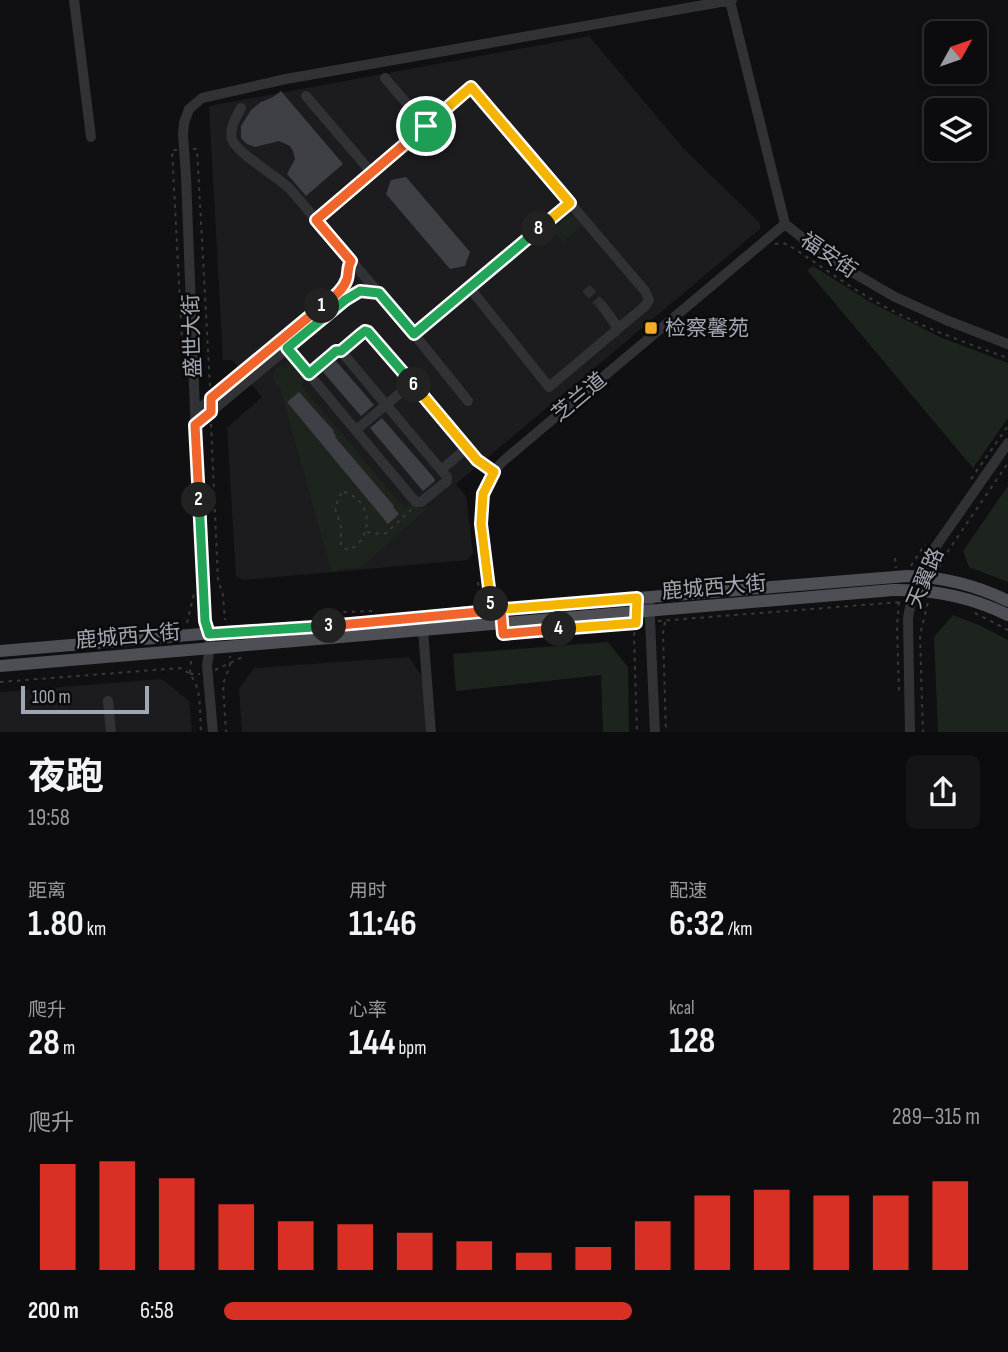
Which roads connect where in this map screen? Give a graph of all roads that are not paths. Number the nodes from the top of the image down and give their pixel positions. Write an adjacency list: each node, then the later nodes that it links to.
1 (74, 0): 7 (street)
2 (731, 0): 11 (street, 福安街); 25 (street, 盛世大街)
3 (385, 78): 6 (street)
4 (306, 96): 8 (street)
5 (241, 108): 10 (street)
6 (426, 126): 8 (street); 9 (street)
7 (91, 137)
8 (371, 172): 10 (street)
9 (570, 203): 13 (street); 16 (street)
10 (316, 220): 12 (street)
11 (785, 224): 18 (street, 福安街); 31 (street, 芝兰道)
12 (351, 261): 14 (street); 25 (street)
13 (470, 288): 16 (street); 17 (street)
14 (379, 293): 17 (street); 19 (street)
15 (603, 307): 16 (street)
16 (615, 332)
17 (414, 334): 23 (street)
18 (1008, 344)
19 (287, 348): 21 (street); 26 (street)
20 (341, 351): 21 (street); 22 (street); 24 (street)
21 (309, 374): 27 (street)
22 (412, 383): 24 (street); 29 (street)
23 (468, 401)
24 (386, 405): 27 (street); 30 (street)
25 (195, 412): 26 (street, 盛世大街)
26 (195, 425): 41 (street, 盛世大街)
27 (356, 430): 30 (street)
28 (1008, 443): 32 (street, 天翼路)
29 (467, 448): 30 (street); 31 (street)
30 (441, 470)
31 (494, 472): 36 (street, 芝兰道)
32 (921, 576): 33 (street, 天翼路); 34 (main road, 鹿城西大街); 35 (main road, 鹿城西大街)
33 (913, 596): 37 (main road, 鹿城西大街); 38 (main road, 鹿城西大街); 50 (street, 天翼路)
34 (649, 597): 36 (main road, 鹿城西大街); 38 (street)
35 (1008, 601)
36 (488, 611): 39 (street, 芝兰道); 41 (main road, 鹿城西大街)
37 (1008, 615)
38 (650, 616): 39 (main road, 鹿城西大街); 49 (street)
39 (492, 625): 40 (main road, 鹿城西大街)
40 (423, 630): 42 (main road, 鹿城西大街); 48 (street)
41 (209, 634): 42 (street, 盛世大街); 43 (main road, 鹿城西大街)
42 (210, 648): 44 (main road, 鹿城西大街); 47 (street, 盛世大街)
43 (0, 651)
44 (0, 666)
45 (108, 701): 46 (street)
46 (111, 732)
47 (213, 732)
48 (431, 732)
49 (655, 732)
50 (911, 732)

